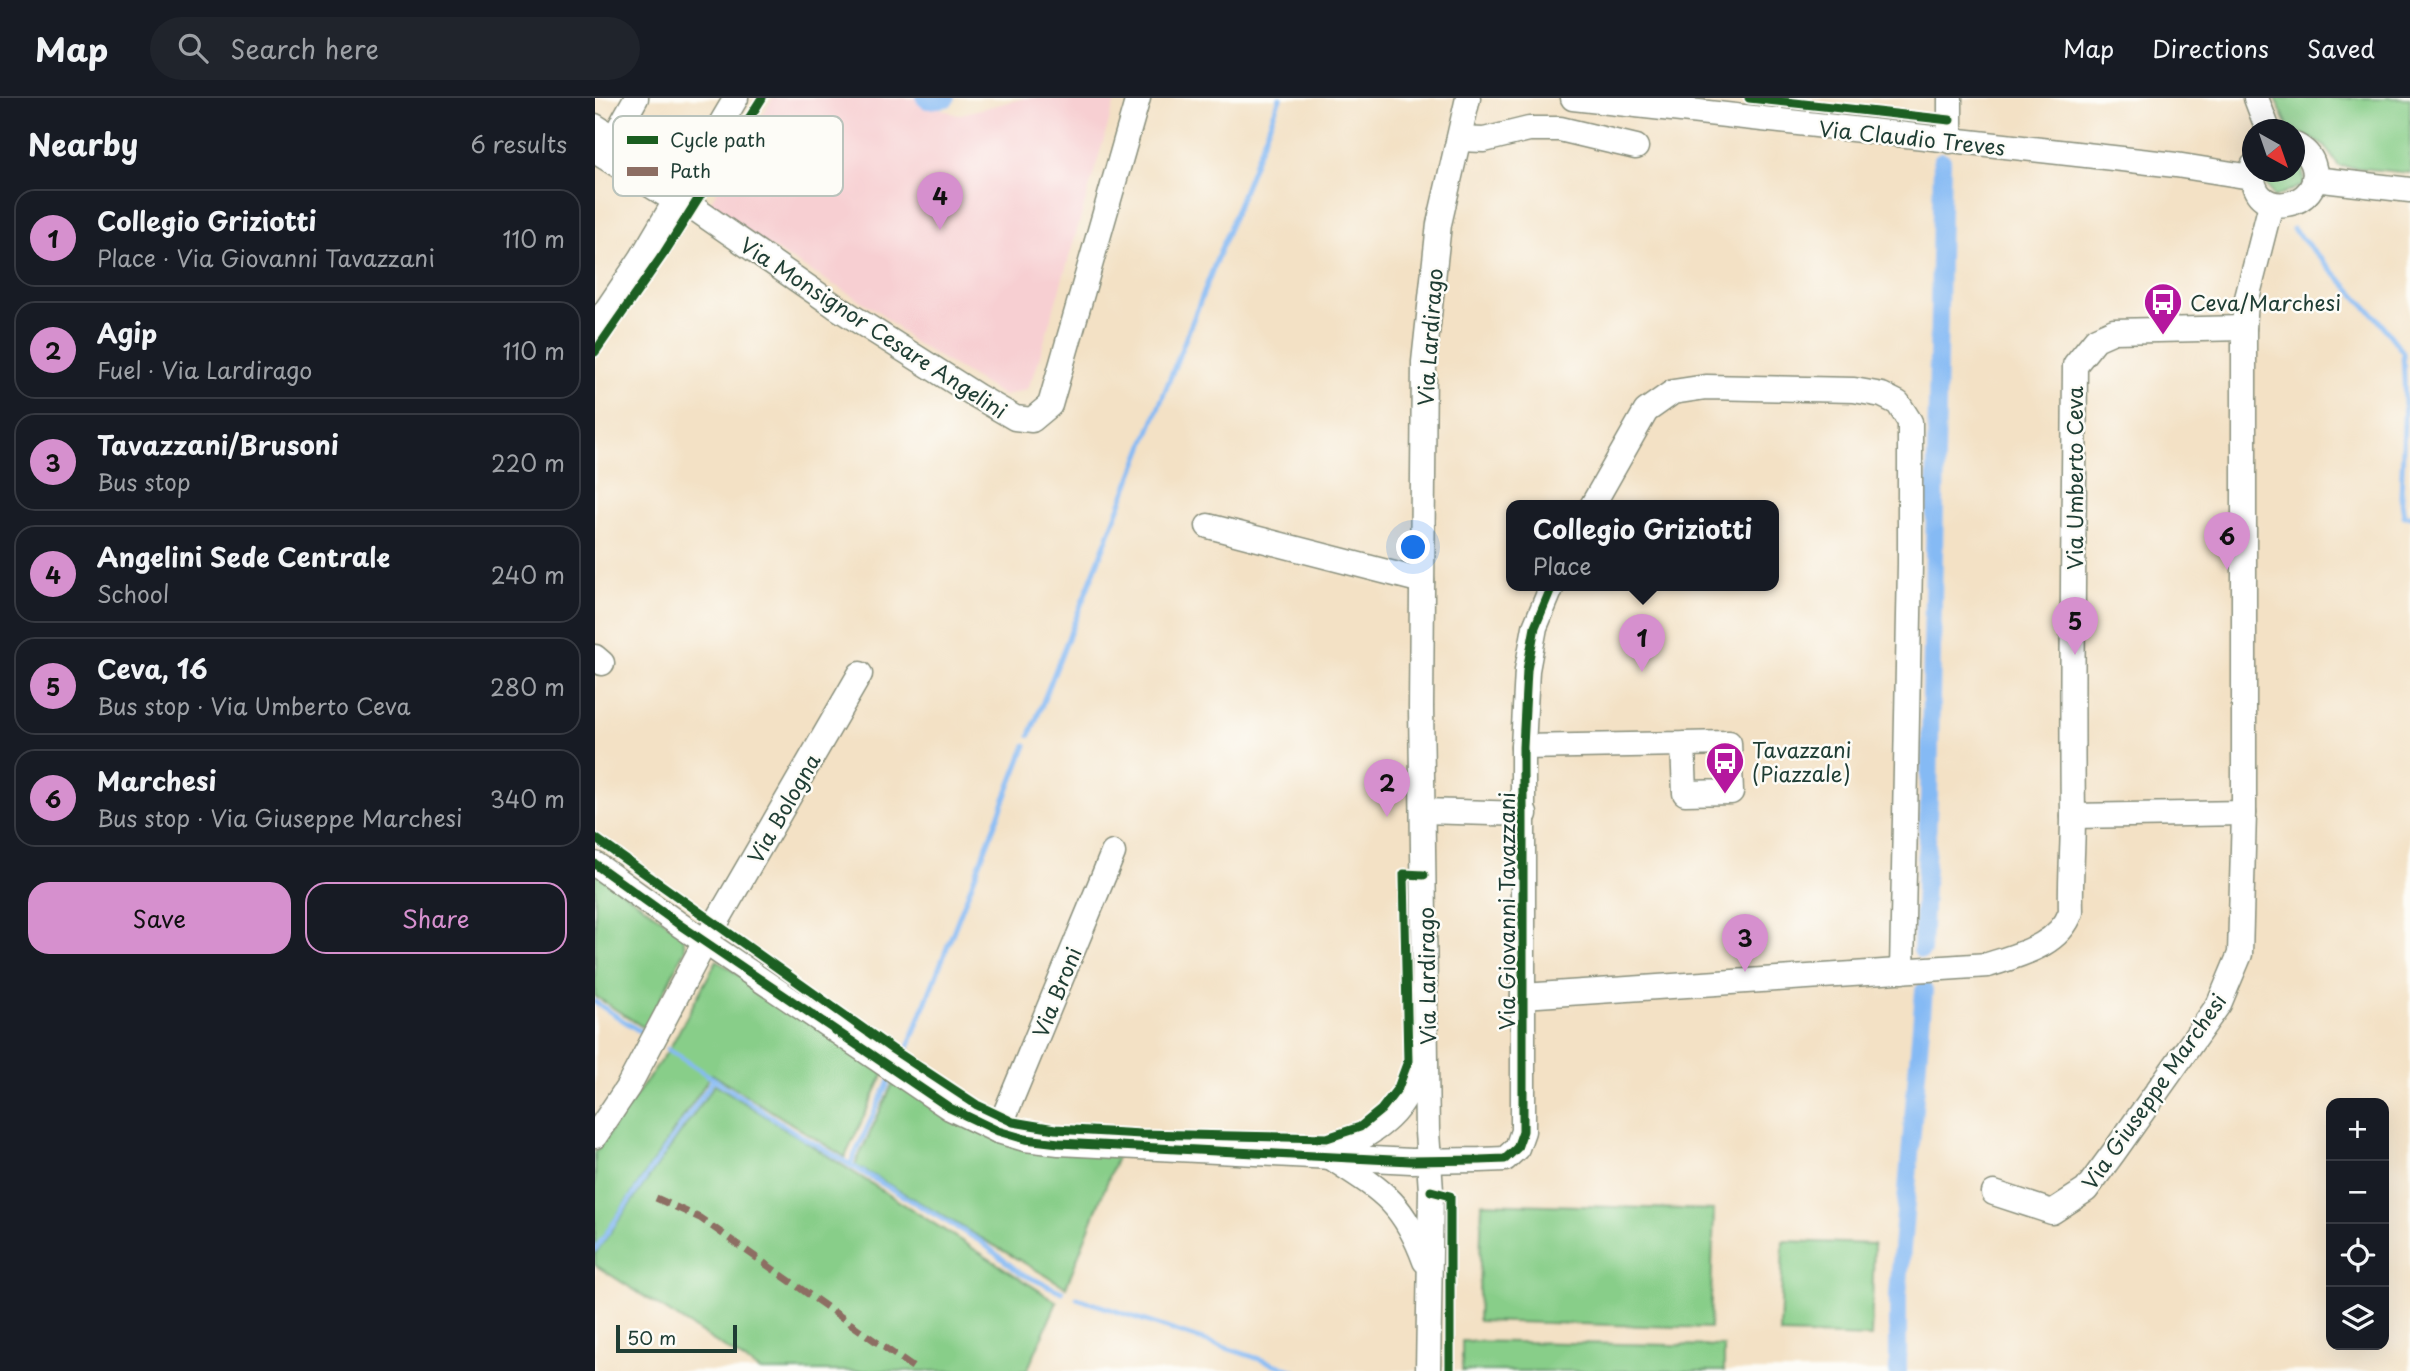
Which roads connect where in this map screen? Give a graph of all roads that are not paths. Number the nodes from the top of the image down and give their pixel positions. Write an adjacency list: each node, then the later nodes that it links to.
1 (636, 98): 8 (street)
2 (736, 98): 9 (street)
3 (1138, 98): 22 (street, Via Monsignor Cesare Angelini)
4 (1468, 98): 12 (street, Via Lardirago)
5 (1573, 98): 13 (street, Via Claudio Treves)
6 (1950, 98): 13 (street)
7 (2256, 98): 10 (street)
8 (623, 116)
9 (726, 116)
10 (2265, 119)
11 (613, 130): 15 (street)
12 (1459, 139): 14 (street); 28 (street, Via Lardirago)
13 (1950, 141): 17 (street, Via Claudio Treves)
14 (1636, 147)
15 (600, 148)
16 (2305, 153): 18 (street)
17 (2242, 170)
18 (2314, 179): 20 (street); 23 (street)
19 (2254, 182): 23 (street)
20 (2410, 190)
21 (680, 196): 24 (street)
22 (684, 196)
23 (2271, 204): 25 (street, Via Giuseppe Marchesi)
24 (595, 327)
25 (2244, 328): 34 (street, Via Giuseppe Marchesi); 36 (street, Via Umberto Ceva)
26 (1595, 500): 40 (street)
27 (1208, 526): 28 (street)
28 (1422, 580): 33 (street, Via Lardirago)
29 (1550, 591): 32 (street, Via Giovanni Tavazzani)
30 (860, 674): 39 (street, Via Bologna)
31 (1683, 744): 32 (street)
32 (1523, 747): 35 (street, Via Giovanni Tavazzani)
33 (1423, 811): 35 (street, Via Giovanni Tavazzani); 42 (street, Via Lardirago)
34 (2244, 813): 36 (street); 47 (street, Via Giuseppe Marchesi)
35 (1525, 814): 41 (street, Via Giovanni Tavazzani)
36 (2073, 816): 40 (street, Via Giovanni Tavazzani)
37 (1113, 853): 43 (street, Via Broni)
38 (595, 864): 39 (street, Via Giovanni Tavazzani)
39 (705, 942): 43 (street, Via Giovanni Tavazzani); 44 (street, Via Bologna)
40 (1902, 971): 41 (street, Via Giovanni Tavazzani)
41 (1523, 996): 46 (street, Via Giovanni Tavazzani)
42 (1426, 1052): 45 (street); 46 (street, Via Lardirago)
43 (998, 1131): 45 (street, Via Giovanni Tavazzani)
44 (595, 1136)
45 (1329, 1156): 46 (street, Via Giovanni Tavazzani); 48 (street)
46 (1430, 1160): 48 (street, Via Lardirago)
47 (1994, 1192)
48 (1429, 1271): 49 (street, Via Lardirago)
49 (1428, 1371)

